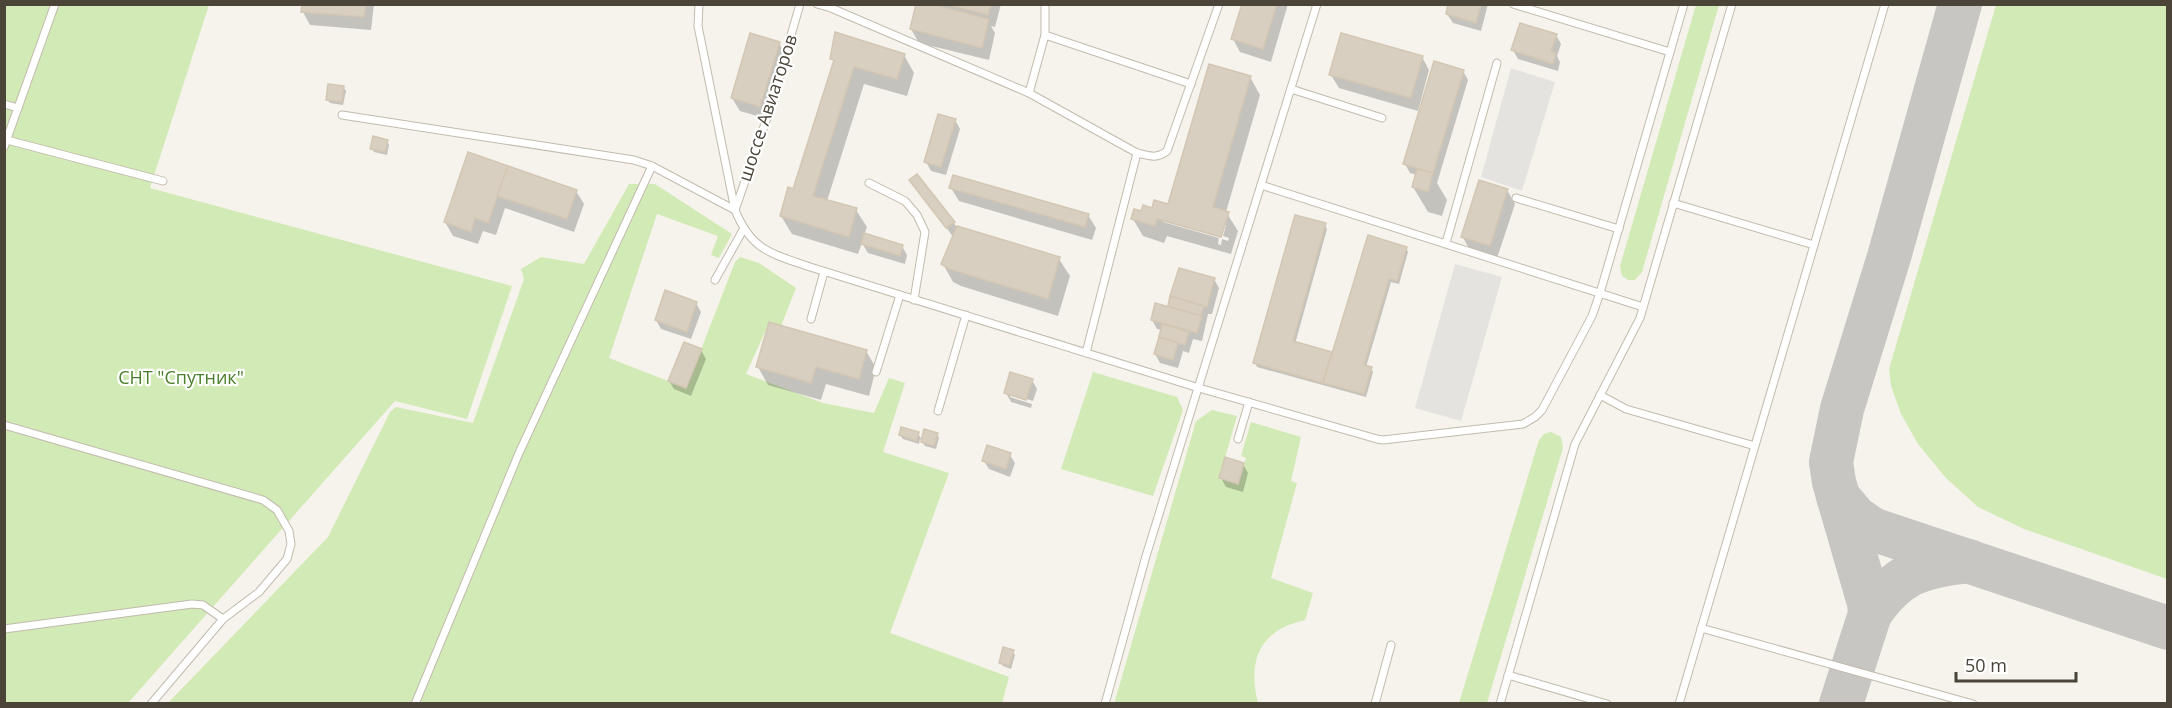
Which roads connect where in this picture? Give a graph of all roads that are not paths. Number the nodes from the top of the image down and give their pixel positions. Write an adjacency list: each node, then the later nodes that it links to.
1 (55, 4): 19 (lane)
2 (699, 4): 30 (lane)
3 (800, 4): 30 (lane, шоссе Авиаторов)
4 (816, 4): 17 (lane)
5 (1045, 4): 12 (lane)
6 (1219, 4): 15 (lane)
7 (1317, 4): 16 (lane)
8 (1513, 4): 13 (lane)
9 (1684, 4): 13 (lane)
10 (1732, 4): 29 (lane)
11 (1885, 4): 34 (lane)
12 (1045, 35): 15 (lane); 17 (lane)
13 (1670, 52): 31 (lane)
14 (1497, 63): 33 (lane)
15 (1191, 84): 23 (lane)
16 (1291, 89): 21 (lane); 27 (lane)
17 (1029, 93): 23 (lane)
18 (4, 104): 19 (lane)
19 (18, 108): 22 (lane)
20 (342, 115): 24 (lane)
21 (1382, 118)
22 (6, 144): 25 (lane)
23 (1137, 153): 43 (lane)
24 (652, 166): 30 (lane); 59 (lane)
25 (163, 181)
26 (869, 183): 39 (lane)
27 (1261, 185): 33 (lane); 45 (lane)
28 (1516, 198): 31 (lane)
29 (1673, 203): 34 (lane); 40 (lane)
30 (735, 210): 32 (lane)
31 (1619, 229): 37 (lane)
32 (743, 230): 35 (lane); 36 (lane)
33 (1446, 243): 37 (lane)
34 (1814, 245): 51 (lane)
35 (824, 272): 38 (lane); 42 (lane)
36 (715, 280)
37 (1600, 293): 40 (lane); 47 (lane)
38 (900, 295): 39 (lane); 44 (lane)
39 (914, 300): 41 (lane)
40 (1643, 307): 46 (lane)
41 (966, 315): 43 (lane); 48 (lane)
42 (811, 319)
43 (1086, 353): 45 (lane)
44 (876, 372)
45 (1199, 388): 47 (lane); 60 (lane)
46 (1600, 395): 51 (lane); 56 (lane)
47 (1249, 402): 50 (lane)
48 (938, 411)
49 (4, 425): 52 (lane)
50 (1238, 439)
51 (1755, 446): 53 (lane)
52 (223, 619): 54 (lane); 58 (lane)
53 (1701, 628): 57 (lane); 64 (lane)
54 (4, 629)
55 (1391, 645): 61 (lane)
56 (1508, 675): 62 (lane); 63 (lane)
57 (1951, 701): 65 (lane)
58 (152, 704)
59 (415, 704)
60 (1105, 704)
61 (1375, 704)
62 (1500, 704)
63 (1607, 704)
64 (1679, 704)
65 (1973, 704)

